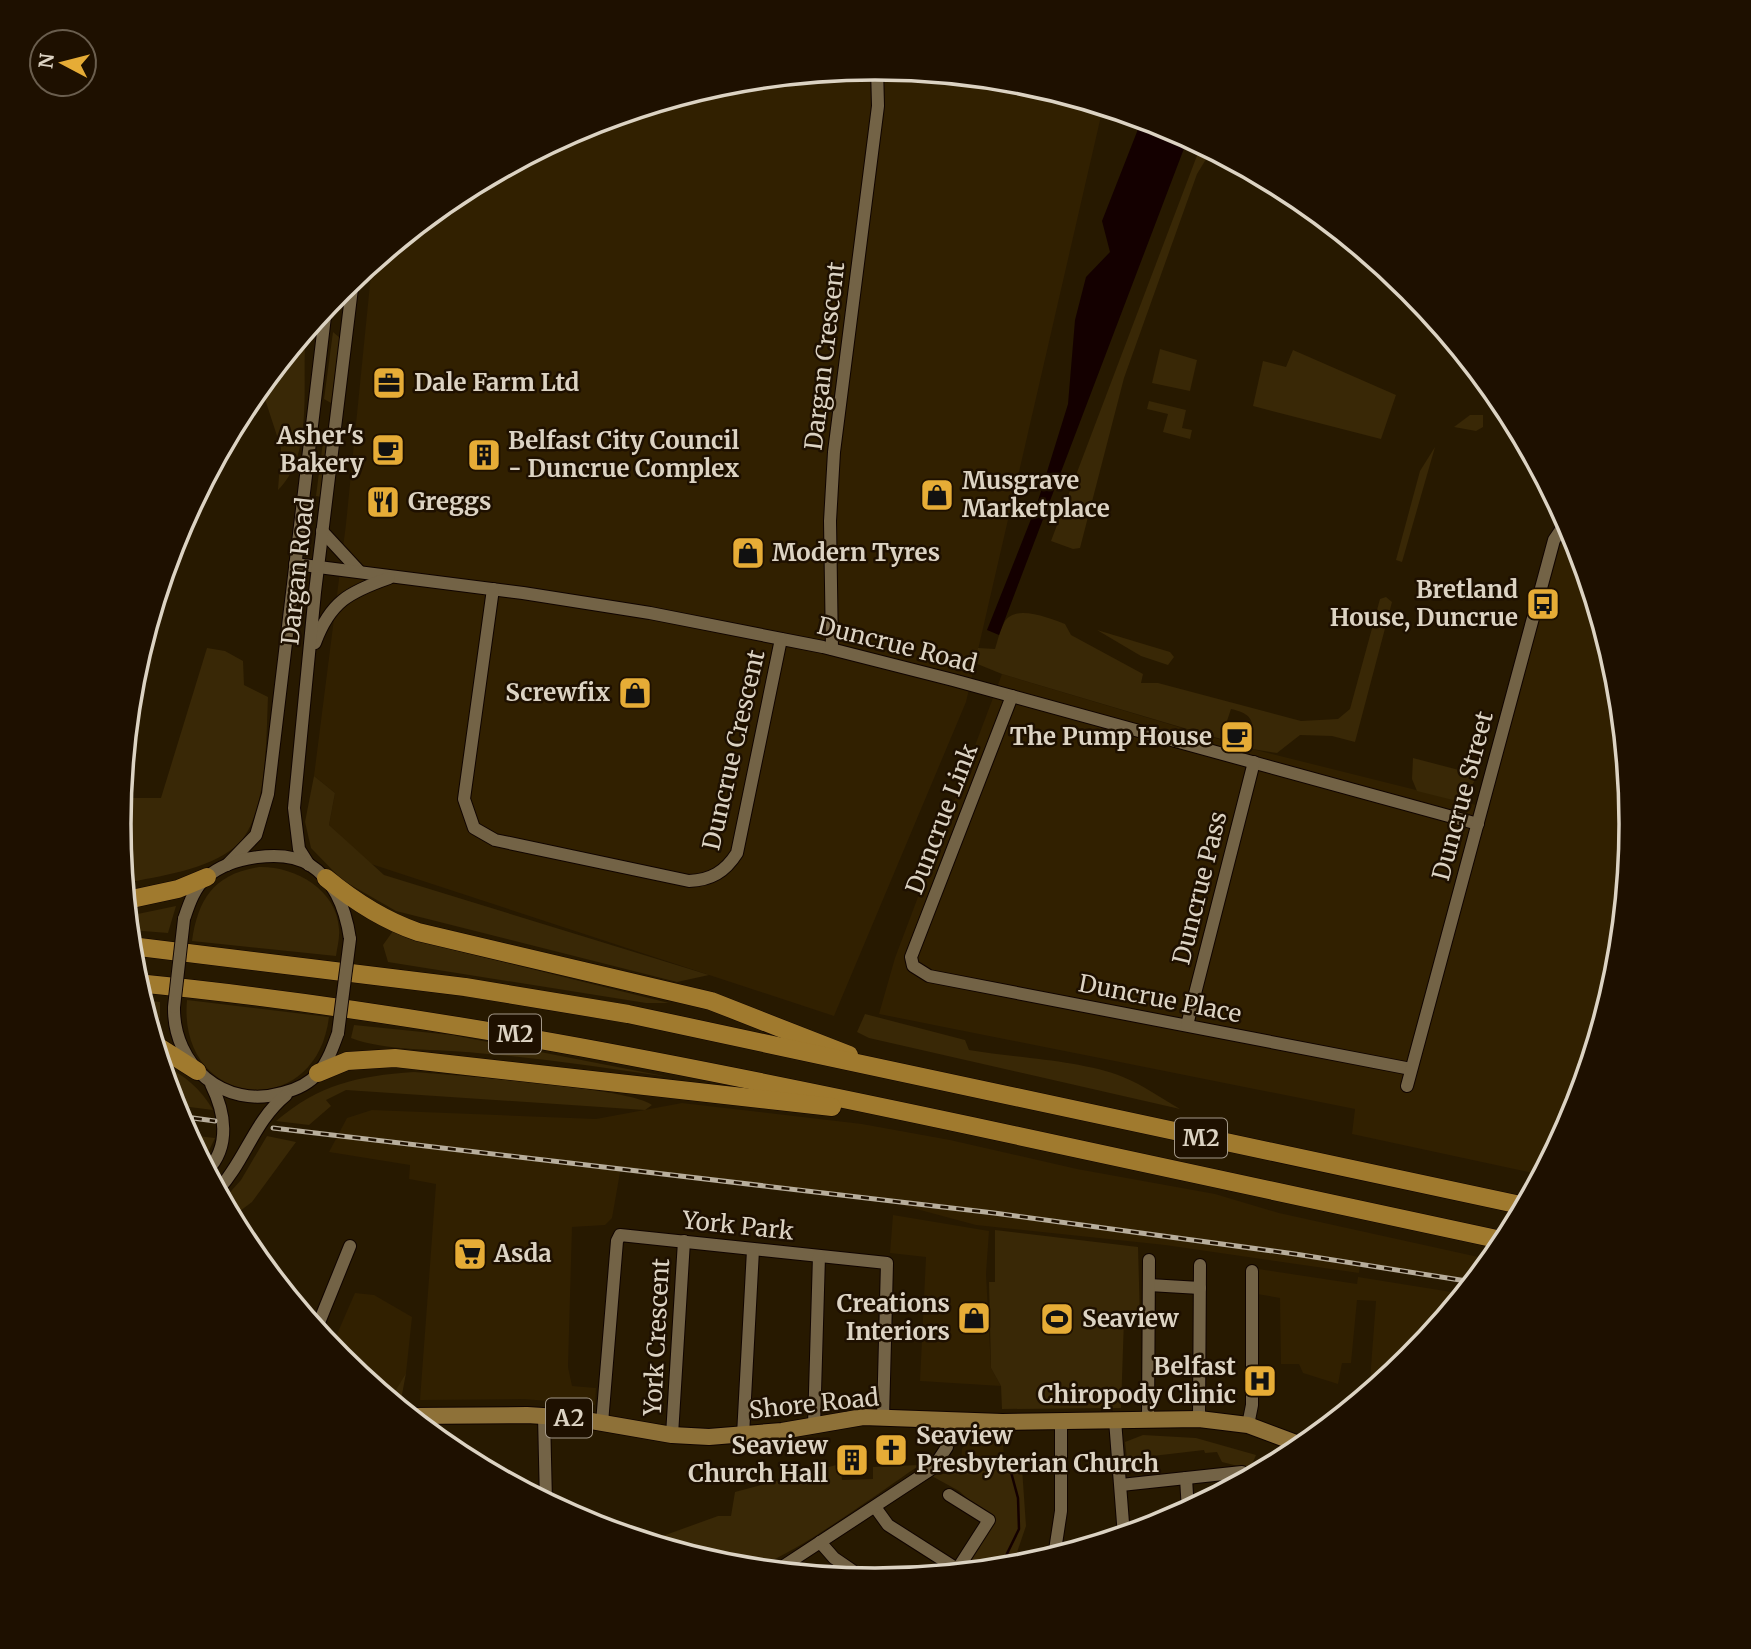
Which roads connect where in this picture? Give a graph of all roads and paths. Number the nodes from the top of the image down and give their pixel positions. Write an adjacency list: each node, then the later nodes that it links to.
1 (877, 80): 12 (street, Dargan Crescent)
2 (351, 296): 4 (street, Dargan Road)
3 (324, 325): 6 (street, Dargan Road)
4 (322, 531): 7 (street, Dargan Road); 8 (street)
5 (1559, 532): 16 (street, Duncrue Street)
6 (295, 564): 7 (street, Duncrue Road); 18 (street, Dargan Road)
7 (318, 566): 8 (street, Duncrue Road); 13 (street, Dargan Road)
8 (359, 571): 9 (street, Duncrue Road)
9 (389, 578): 10 (street, Duncrue Road); 13 (street)
10 (493, 589): 11 (street, Duncrue Road); 11 (street, Duncrue Crescent)
11 (781, 639): 12 (street, Duncrue Road)
12 (832, 649): 14 (street, Duncrue Road)
13 (310, 655): 17 (street, Dargan Road)
14 (1012, 696): 15 (street, Duncrue Road); 23 (street, Duncrue Link)
15 (1254, 762): 16 (street, Duncrue Road); 25 (street, Duncrue Pass)
16 (1478, 824): 28 (street, Duncrue Street)
17 (309, 864): 18 (street); 20 (street)
18 (227, 865): 19 (street)
19 (207, 877): 21 (highway); 29 (street, bridge)
20 (326, 878): 27 (highway); 30 (street, bridge)
21 (136, 898)
22 (142, 948): 27 (highway, M2)
23 (911, 957): 25 (street, Duncrue Place)
24 (149, 984): 34 (highway, M2)
25 (1187, 1025): 28 (street, Duncrue Place)
26 (168, 1052): 29 (highway)
27 (877, 1068): 37 (highway, M2)
28 (1411, 1069): 32 (street, Duncrue Street)
29 (197, 1071): 31 (street)
30 (318, 1073): 33 (street); 34 (highway)
31 (211, 1084): 33 (street); 35 (street)
32 (1407, 1086)
33 (292, 1090): 36 (street)
34 (888, 1109): 38 (highway, M2)
35 (213, 1163)
36 (224, 1183)
37 (1516, 1204)
38 (1494, 1238)
39 (684, 1241): 41 (street, York Park); 57 (street, York Park); 60 (street, York Crescent)
40 (350, 1246): 48 (street)
41 (753, 1250): 42 (street, York Park); 61 (street)
42 (819, 1256): 51 (street, York Park); 59 (street)
43 (1149, 1260): 46 (street)
44 (1200, 1265): 47 (street)
45 (1252, 1272): 58 (street)
46 (1149, 1284): 47 (street); 52 (street)
47 (1200, 1288): 53 (street)
48 (320, 1320)
49 (424, 1416): 50 (main road, Shore Road / A2)
50 (544, 1416): 57 (main road, Shore Road / A2); 66 (street)
51 (883, 1418): 54 (main road, Shore Road / A2); 59 (main road, Shore Road / A2)
52 (1148, 1419): 53 (main road, Shore Road / A2); 55 (main road, Shore Road / A2)
53 (1199, 1419): 58 (main road, Shore Road / A2)
54 (952, 1420): 56 (main road, Shore Road / A2); 69 (street)
55 (1115, 1420): 56 (main road, Shore Road / A2); 65 (street)
56 (1062, 1422): 72 (street)
57 (602, 1423): 60 (main road, Shore Road / A2)
58 (1248, 1425): 62 (main road, Shore Road / A2)
59 (814, 1426): 61 (main road, Shore Road / A2)
60 (672, 1435): 61 (main road, Shore Road / A2)
61 (743, 1435)
62 (1291, 1441)
63 (1241, 1472): 64 (street)
64 (1186, 1478): 65 (street); 68 (street)
65 (1121, 1485): 70 (street)
66 (546, 1492)
67 (949, 1495): 74 (street)
68 (1187, 1500)
69 (875, 1507): 71 (street); 75 (street)
70 (1123, 1526)
71 (820, 1542): 73 (street); 76 (street)
72 (1056, 1546)
73 (788, 1563)
74 (961, 1563)
75 (947, 1565)
76 (848, 1567)

